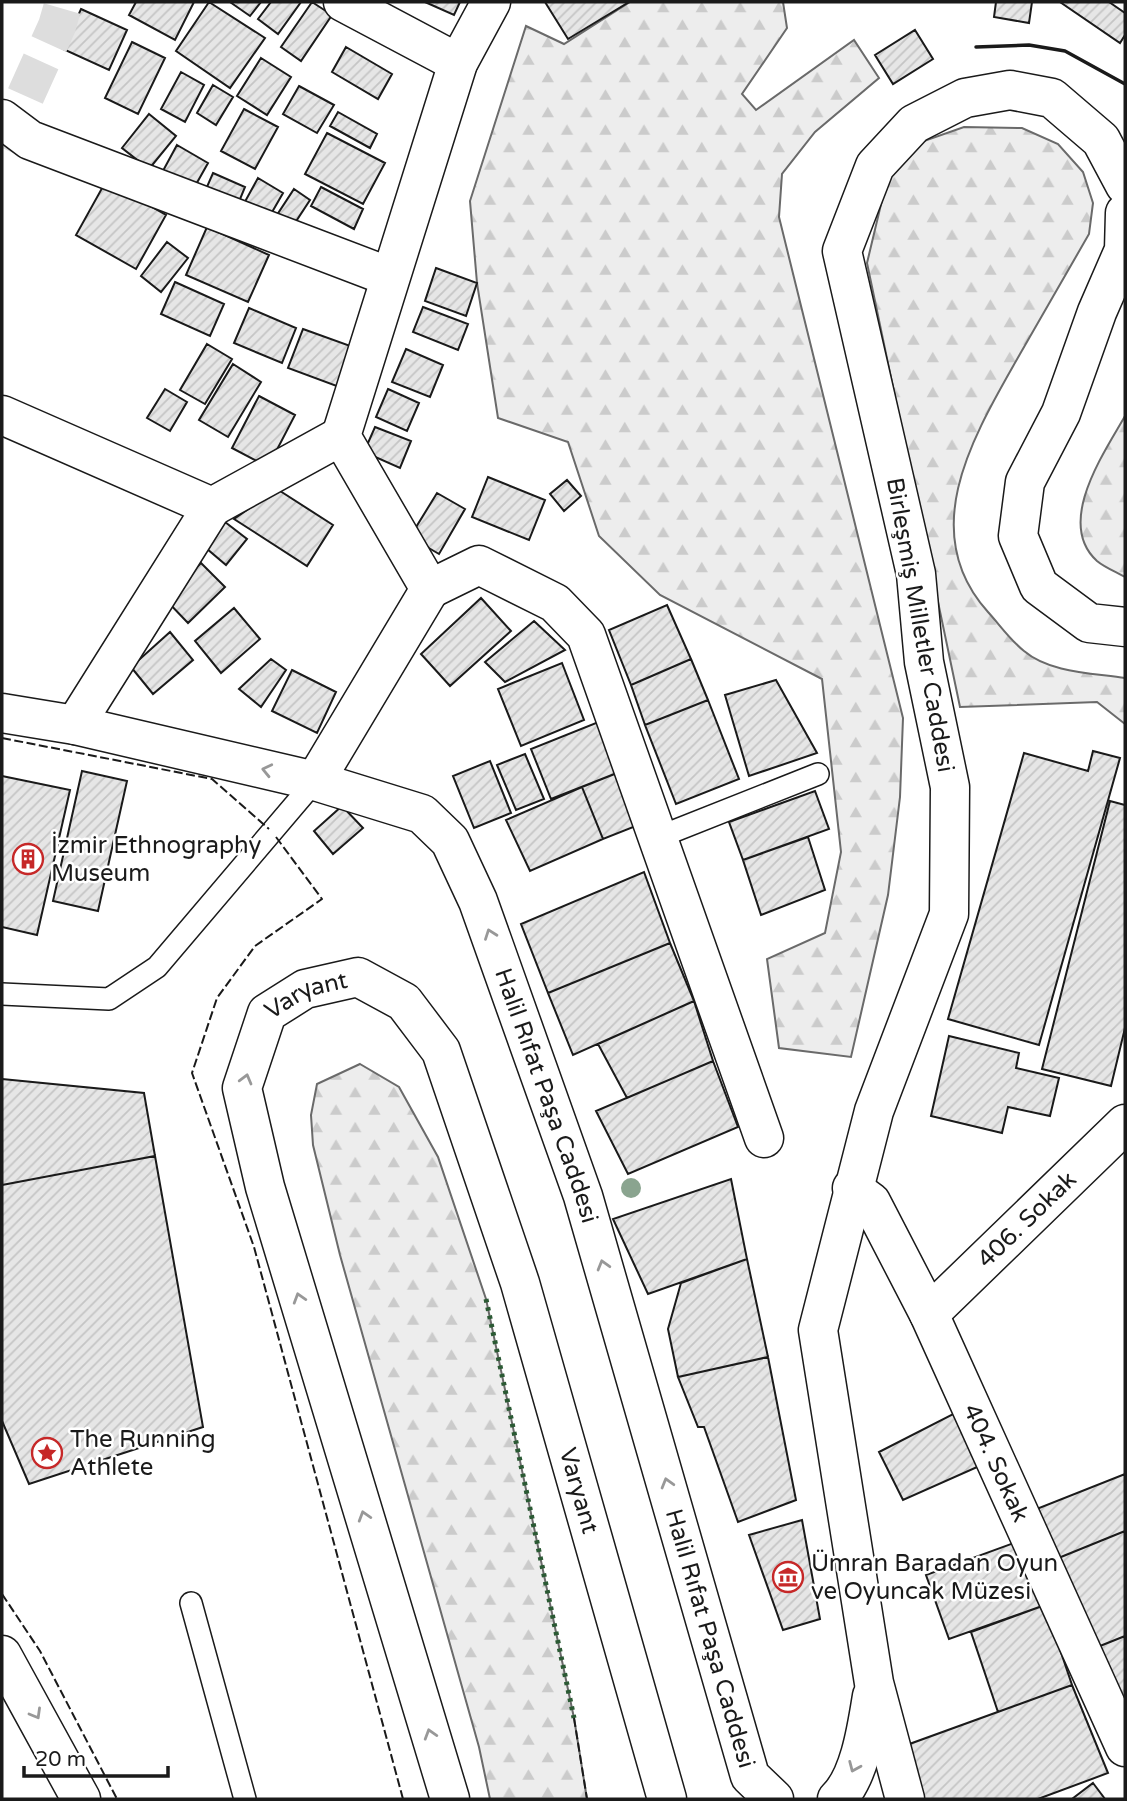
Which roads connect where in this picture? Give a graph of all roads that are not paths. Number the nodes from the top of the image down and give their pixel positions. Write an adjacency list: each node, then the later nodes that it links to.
1 (343, 2): 3 (main road)
2 (491, 2): 3 (main road)
3 (458, 63): 7 (main road)
4 (2, 119): 7 (main road)
5 (1125, 185): 21 (main road, Birleşmiş Milletler Caddesi)
6 (1125, 213): 12 (main road)
7 (390, 277): 9 (main road)
8 (2, 415): 10 (main road)
9 (341, 436): 10 (main road); 11 (main road)
10 (212, 507): 14 (main road)
11 (430, 589): 16 (main road); 17 (main road)
12 (1125, 627)
13 (2, 713): 14 (main road, Halil Rıfat Paşa Caddesi)
14 (75, 725): 16 (main road, Halil Rıfat Paşa Caddesi, one-way to 14)
15 (818, 774): 17 (lane)
16 (315, 781): 18 (lane); 31 (main road, Halil Rıfat Paşa Caddesi, one-way to 16)
17 (659, 837): 20 (main road)
18 (2, 994)
19 (1125, 1124): 22 (main road, 406. Sokak)
20 (764, 1138)
21 (852, 1188): 22 (main road, 404. Sokak); 25 (main road, Birleşmiş Milletler Caddesi)
22 (929, 1314): 26 (main road, 404. Sokak)
23 (191, 1603): 28 (lane)
24 (2, 1655): 27 (main road, one-way to 27)
25 (874, 1684): 32 (main road, one-way to 32); 33 (main road)
26 (1125, 1747)
27 (81, 1799)
28 (245, 1799)
29 (450, 1799): 30 (main road, Varyant, one-way to 30)
30 (667, 1799)
31 (774, 1799)
32 (837, 1799)
33 (905, 1799)

